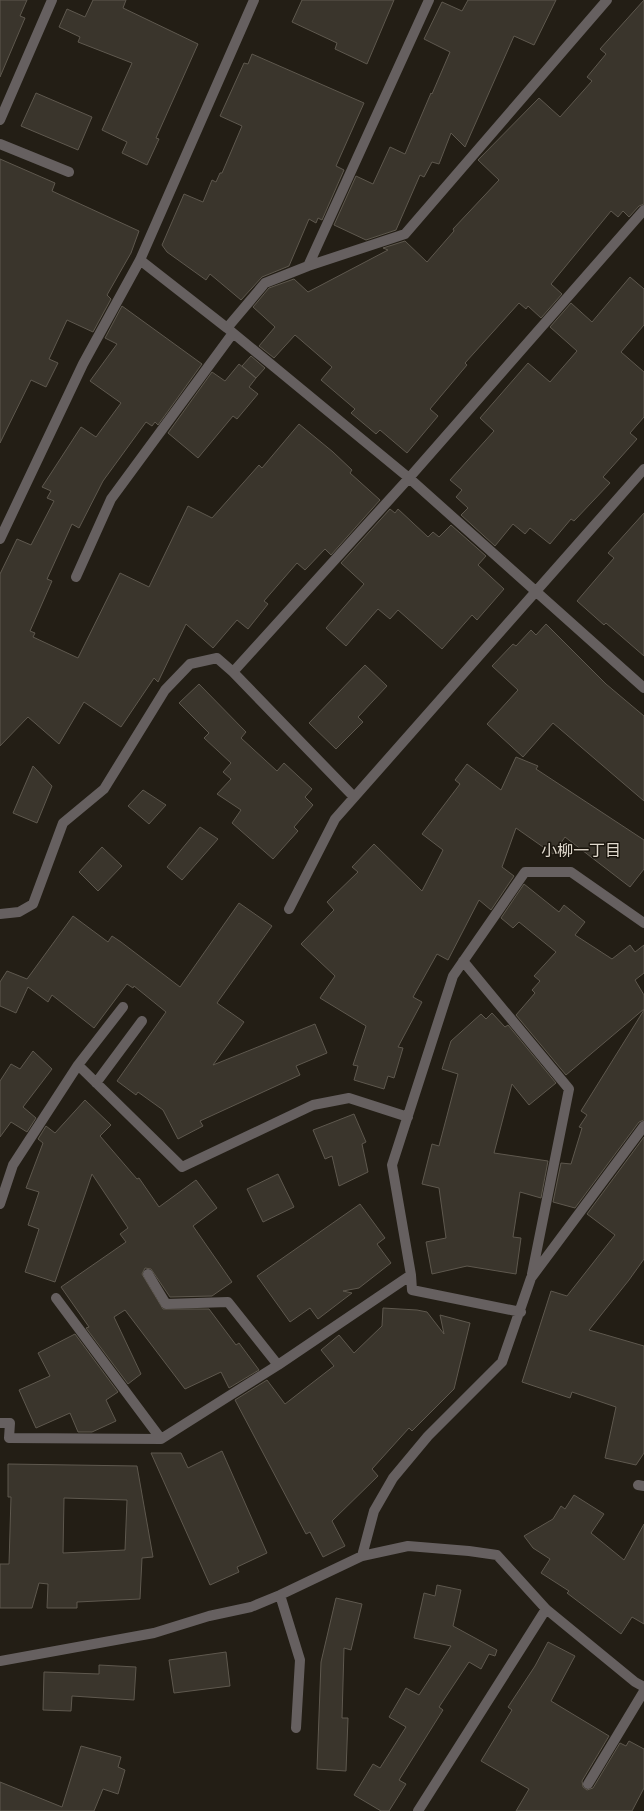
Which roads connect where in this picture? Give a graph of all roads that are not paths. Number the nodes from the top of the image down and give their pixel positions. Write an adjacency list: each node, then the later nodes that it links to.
1 (52, 0): 5 (street)
2 (254, 0): 9 (street)
3 (429, 0): 10 (street)
4 (607, 0): 10 (street)
5 (0, 120)
6 (0, 144): 7 (street)
7 (69, 172)
8 (644, 210): 13 (street)
9 (140, 260): 11 (street); 14 (street)
10 (308, 266): 11 (street)
11 (230, 331): 13 (street); 15 (street)
12 (644, 469): 16 (street)
13 (409, 478): 16 (street); 17 (street)
14 (0, 539)
15 (76, 577)
16 (536, 592): 18 (street); 19 (street)
17 (233, 672): 19 (street); 21 (street)
18 (644, 688)
19 (354, 797): 20 (street)
20 (289, 910)
21 (0, 914)
22 (644, 923): 23 (street)
23 (463, 962): 28 (street); 33 (street)
24 (123, 1006): 26 (street)
25 (142, 1021): 27 (street)
26 (78, 1065): 27 (street); 30 (street)
27 (96, 1083): 28 (street)
28 (408, 1117): 32 (street)
29 (644, 1126): 33 (street)
30 (0, 1204)
31 (148, 1274): 36 (street)
32 (412, 1275): 35 (street); 36 (street)
33 (532, 1278): 35 (street)
34 (56, 1298): 38 (street)
35 (521, 1312): 39 (street)
36 (278, 1365): 38 (street)
37 (0, 1423): 38 (street)
38 (161, 1439)
39 (362, 1556): 40 (street); 41 (street)
40 (280, 1595): 42 (street); 45 (street)
41 (546, 1609): 43 (street); 47 (street)
42 (0, 1661)
43 (644, 1687)
44 (644, 1691): 46 (street)
45 (296, 1728)
46 (588, 1784)
47 (418, 1811)

